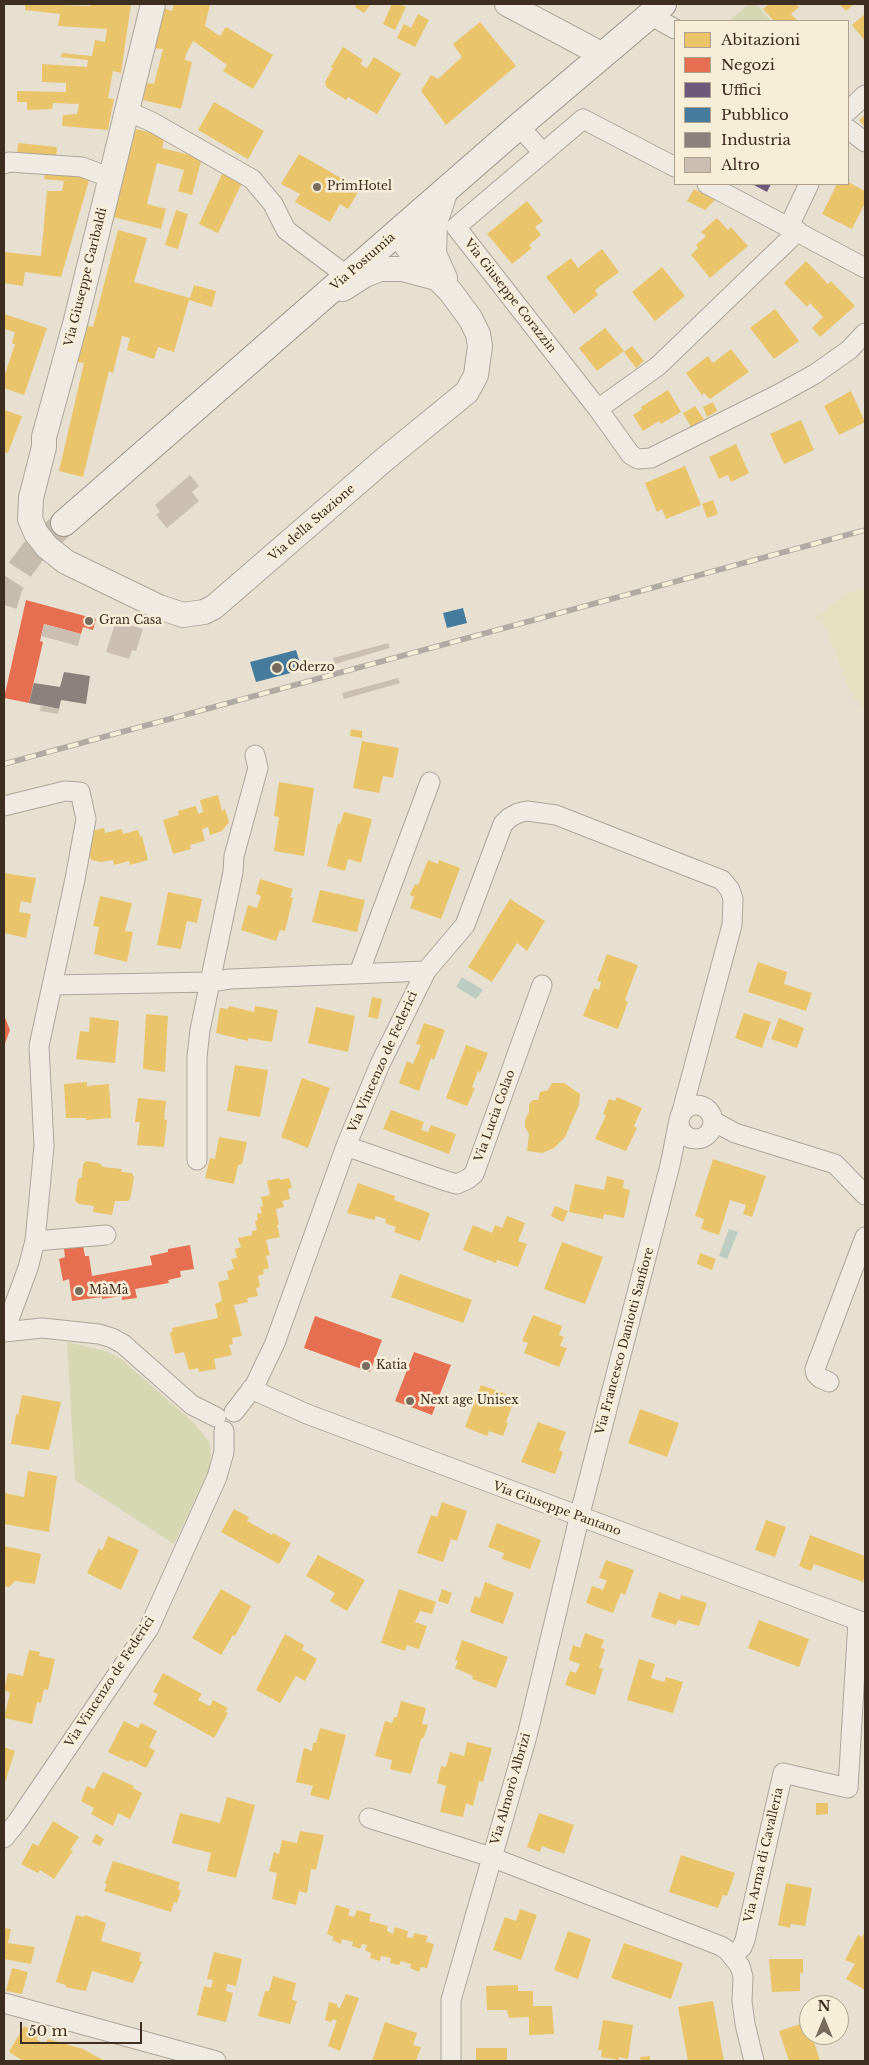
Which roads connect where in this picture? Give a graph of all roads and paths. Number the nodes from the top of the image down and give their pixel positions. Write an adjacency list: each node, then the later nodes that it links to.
1 (153, 4): 8 (street, Via Giuseppe Garibaldi)
2 (507, 4): 5 (street)
3 (657, 9): 4 (street); 5 (main road, Via Postumia)
4 (674, 28)
5 (602, 55): 9 (main road, Via Postumia)
6 (865, 95): 7 (street)
7 (849, 110)
8 (127, 111): 15 (street, Via Giuseppe Garibaldi); 23 (street)
9 (519, 126): 12 (street); 18 (main road, Via Postumia)
10 (849, 130): 11 (street)
11 (865, 142)
12 (544, 153): 14 (street, Via Giuseppe Corazzin); 27 (street, Via Giuseppe Corazzin)
13 (4, 164): 15 (street)
14 (674, 166)
15 (111, 178): 29 (street, Via Giuseppe Garibaldi)
16 (709, 185): 20 (street)
17 (809, 185): 20 (street)
18 (446, 190): 19 (main road, Via Postumia); 21 (street)
19 (403, 227): 21 (street, Via della Stazione); 23 (main road, Via Postumia); 24 (street, Via della Stazione)
20 (793, 229): 22 (street); 27 (street)
21 (434, 254): 24 (street, Via della Stazione)
22 (865, 268)
23 (347, 276): 25 (main road, Via Postumia)
24 (444, 285): 25 (street); 29 (street, Via della Stazione)
25 (319, 300): 28 (main road, Via Postumia)
26 (865, 333): 27 (street, Via Giuseppe Corazzin)
27 (598, 409)
28 (64, 523)
29 (47, 547)
30 (255, 755): 35 (street)
31 (430, 782): 34 (street)
32 (4, 806): 37 (street)
33 (426, 971): 34 (street); 38 (street, Via Vincenzo de Federici); 42 (street, Via Vincenzo de Federici)
34 (359, 973): 35 (street)
35 (210, 982): 37 (street); 43 (street)
36 (542, 985): 42 (street, Via Lucia Colao)
37 (52, 986): 48 (street)
38 (691, 1077): 39 (street, Via Vincenzo de Federici); 40 (street, Via Vincenzo de Federici)
39 (699, 1105): 40 (street); 41 (street)
40 (680, 1117): 41 (street); 44 (street, Via Francesco Daniotti Sanfiore)
41 (705, 1132): 44 (street, Via Francesco Daniotti Sanfiore); 45 (street)
42 (346, 1146): 51 (street, Via Vincenzo de Federici)
43 (198, 1160)
44 (670, 1165): 53 (street, Via Francesco Daniotti Sanfiore)
45 (865, 1195)
46 (106, 1235): 48 (street)
47 (865, 1237): 50 (street)
48 (35, 1241): 49 (street)
49 (5, 1332): 52 (street)
50 (829, 1382)
51 (251, 1389): 52 (street, Via Vincenzo de Federici); 53 (street, Via Giuseppe Pantano)
52 (225, 1420): 56 (street, Via Vincenzo de Federici)
53 (580, 1516): 54 (street, Via Giuseppe Pantano); 58 (street, Via Almorò Albrizi)
54 (862, 1622): 59 (street, Via Arma di Cavalleria)
55 (369, 1818): 58 (street)
56 (10, 1819): 57 (street, Via Vincenzo de Federici)
57 (4, 1838)
58 (491, 1857): 59 (street); 62 (street, Via Almorò Albrizi)
59 (733, 1956): 63 (street)
60 (4, 2003): 61 (street)
61 (216, 2061)
62 (451, 2061)
63 (754, 2061)

